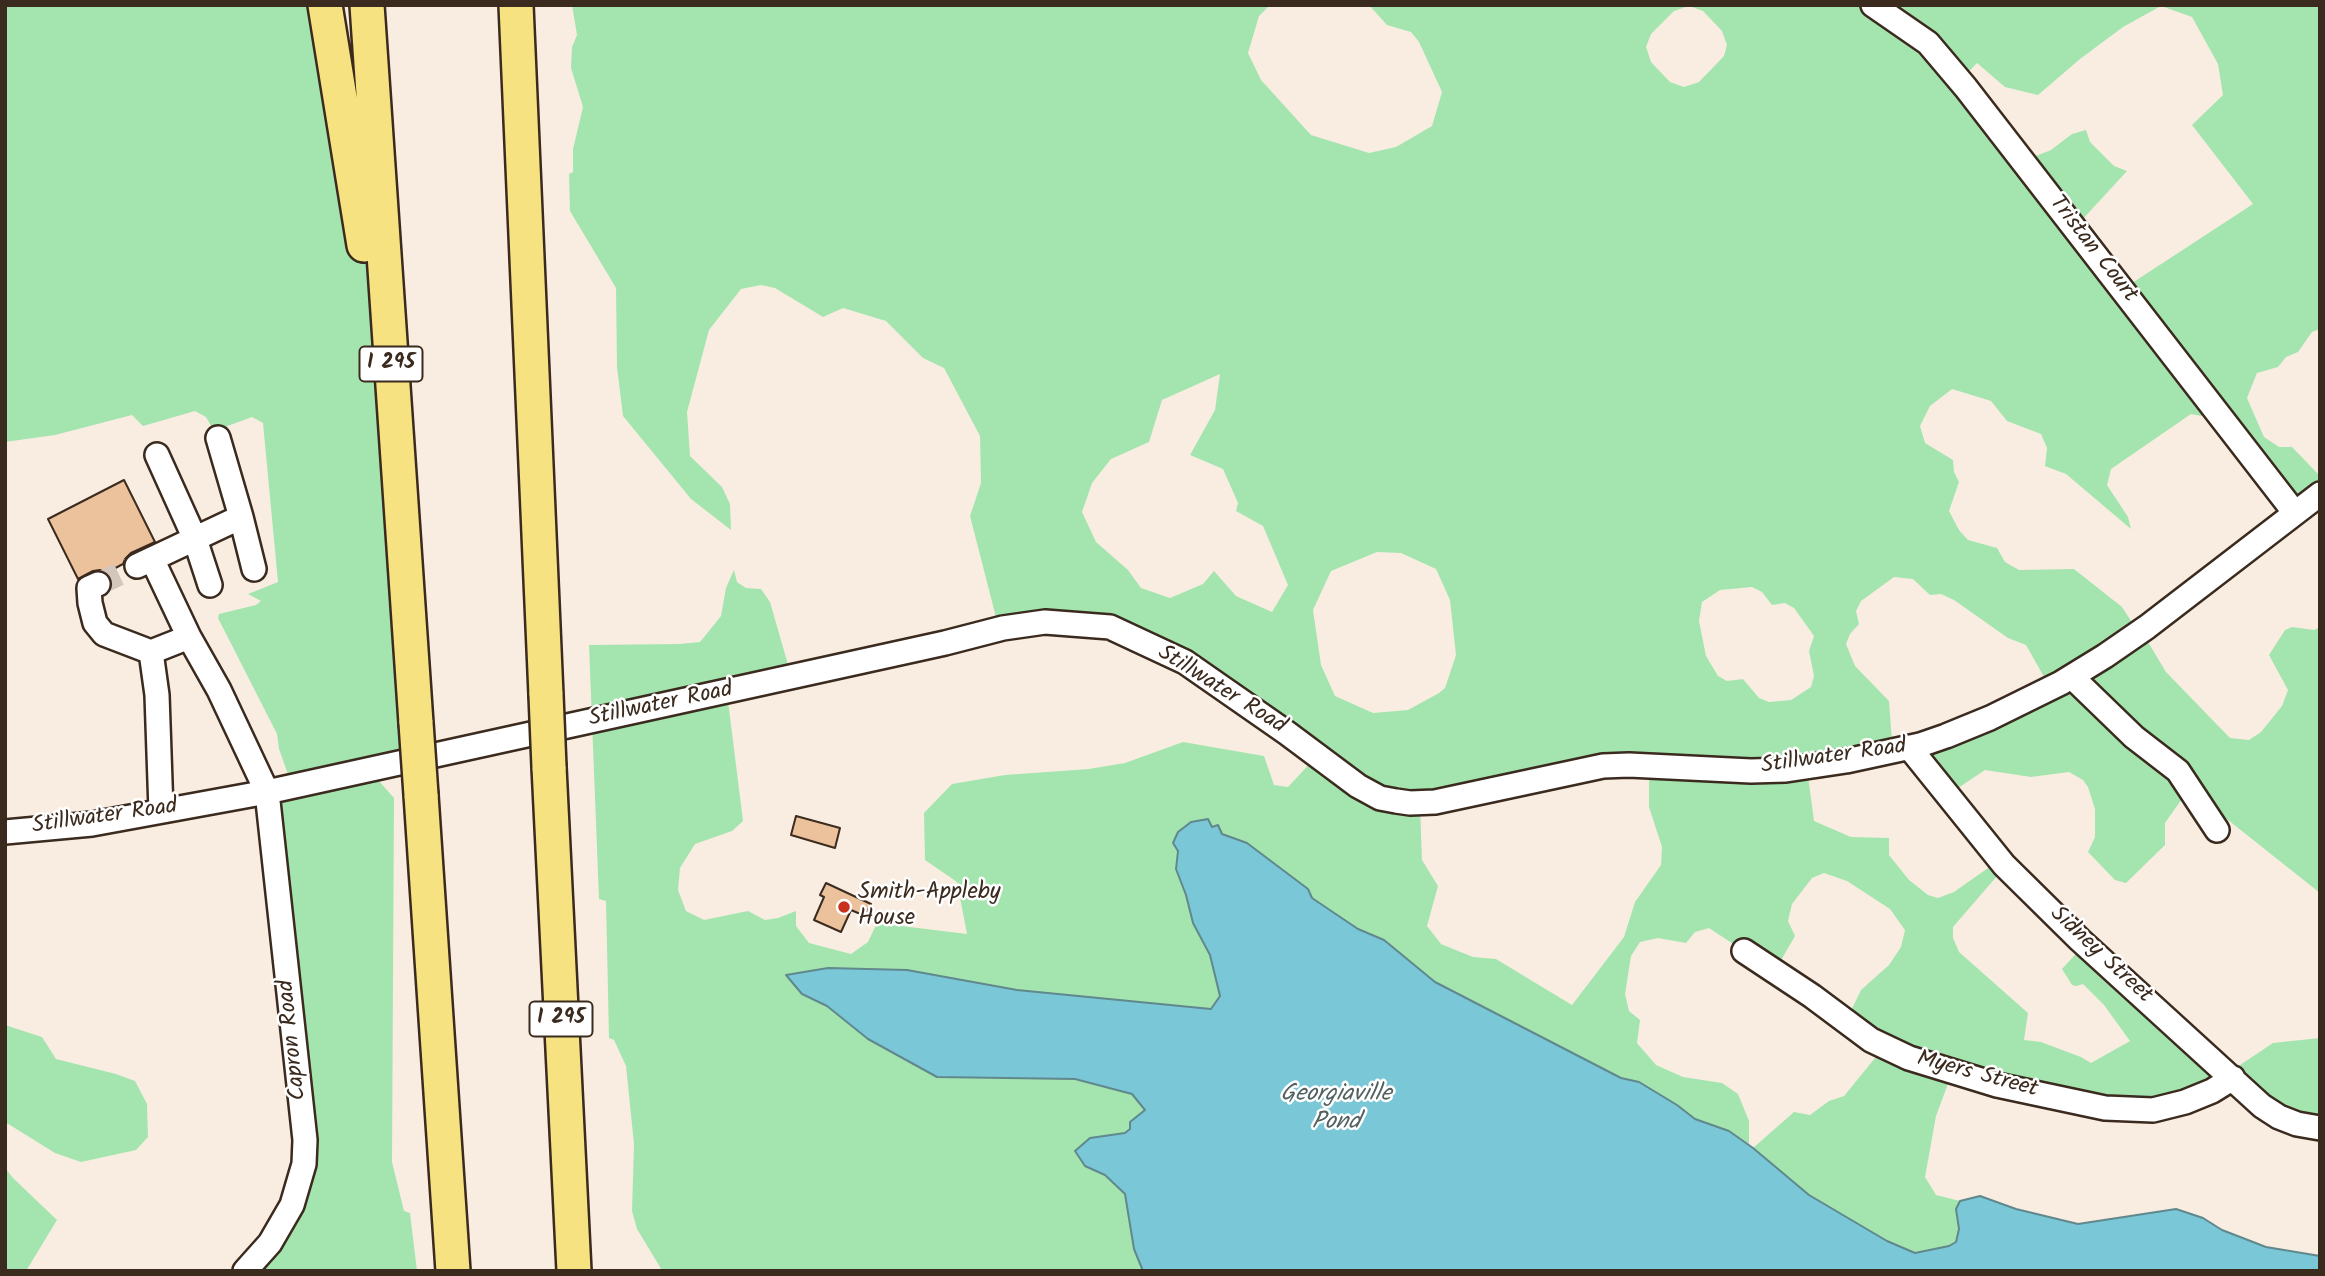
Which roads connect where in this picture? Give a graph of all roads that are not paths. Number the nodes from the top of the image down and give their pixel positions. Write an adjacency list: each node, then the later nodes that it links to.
1 (325, 5): 7 (highway)
2 (367, 5): 7 (highway, I 295)
3 (516, 5): 28 (highway, I 295, bridge)
4 (1873, 5): 9 (street, Tristan Court)
5 (218, 438): 10 (street)
6 (157, 455): 11 (street)
7 (399, 477): 27 (highway, I 295, bridge)
8 (2320, 494): 9 (street, Stillwater Road)
9 (2295, 513): 17 (street, Stillwater Road)
10 (242, 517): 11 (street); 12 (street)
11 (195, 538): 14 (street); 15 (street, Capron Road)
12 (254, 569)
13 (99, 584): 16 (street)
14 (210, 585)
15 (189, 637): 16 (street); 19 (street, Capron Road)
16 (151, 652): 20 (street)
17 (2072, 677): 18 (street, Stillwater Road); 21 (street)
18 (1909, 747): 19 (street, Stillwater Road); 24 (street, Sidney Street)
19 (267, 792): 20 (street, Stillwater Road); 26 (street, Capron Road)
20 (160, 811): 22 (street, Stillwater Road)
21 (2217, 830)
22 (5, 832)
23 (1744, 951): 24 (street, Myers Street)
24 (2233, 1078): 25 (street, Sidney Street)
25 (2320, 1128)
26 (245, 1271)
27 (453, 1271)
28 (574, 1271)

